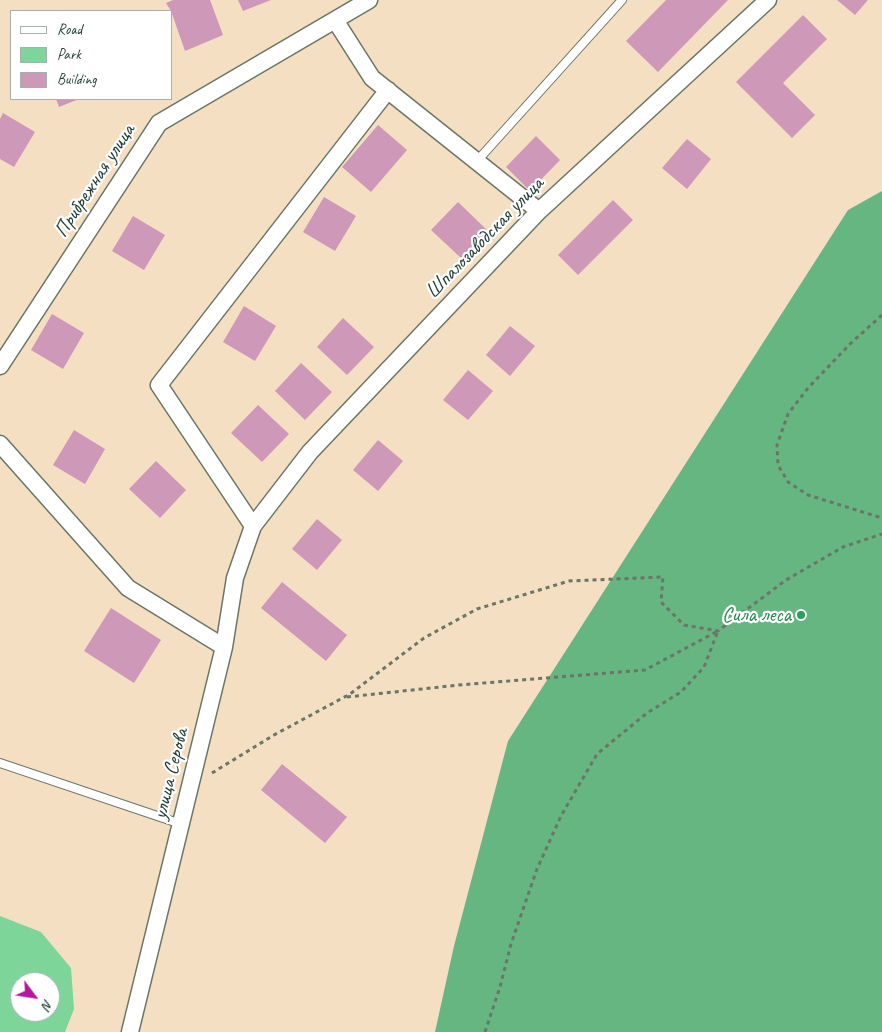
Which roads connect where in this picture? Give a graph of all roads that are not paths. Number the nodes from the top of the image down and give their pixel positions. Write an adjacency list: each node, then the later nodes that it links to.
1 (369, 0): 4 (street, Прибрежная улица)
2 (622, 0): 6 (lane)
3 (768, 0): 7 (street, Шпалозаводская улица)
4 (335, 20): 5 (street); 8 (street, Прибрежная улица)
5 (388, 90): 6 (street); 10 (street)
6 (477, 161): 7 (street)
7 (539, 211): 10 (street, Шпалозаводская улица)
8 (0, 366)
9 (0, 444): 11 (street)
10 (253, 526): 11 (street, улица Серова)
11 (224, 647): 13 (street, улица Серова)
12 (0, 764): 13 (lane)
13 (181, 824): 14 (street, улица Серова)
14 (130, 1032)

